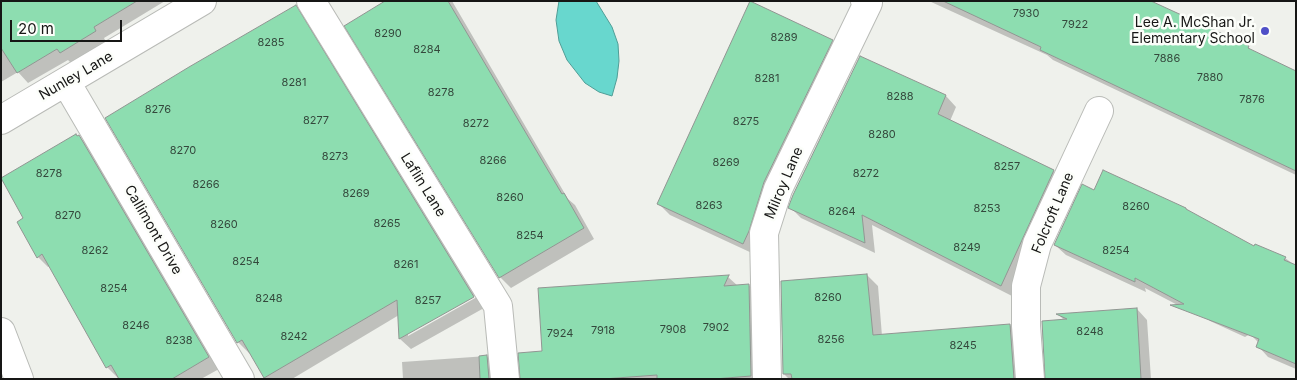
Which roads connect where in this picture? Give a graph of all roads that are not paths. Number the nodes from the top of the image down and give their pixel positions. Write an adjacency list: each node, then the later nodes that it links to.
1 (202, 1): 4 (street, Nunley Lane)
2 (311, 1): 10 (street, Laflin Lane)
3 (866, 2): 11 (street, Milroy Lane)
4 (66, 82): 6 (street, Nunley Lane); 9 (street, Callimont Drive)
5 (1098, 111): 12 (street, Folcroft Lane)
6 (1, 120)
7 (1, 332): 8 (street)
8 (19, 379)
9 (240, 379)
10 (505, 379)
11 (766, 379)
12 (1030, 379)

